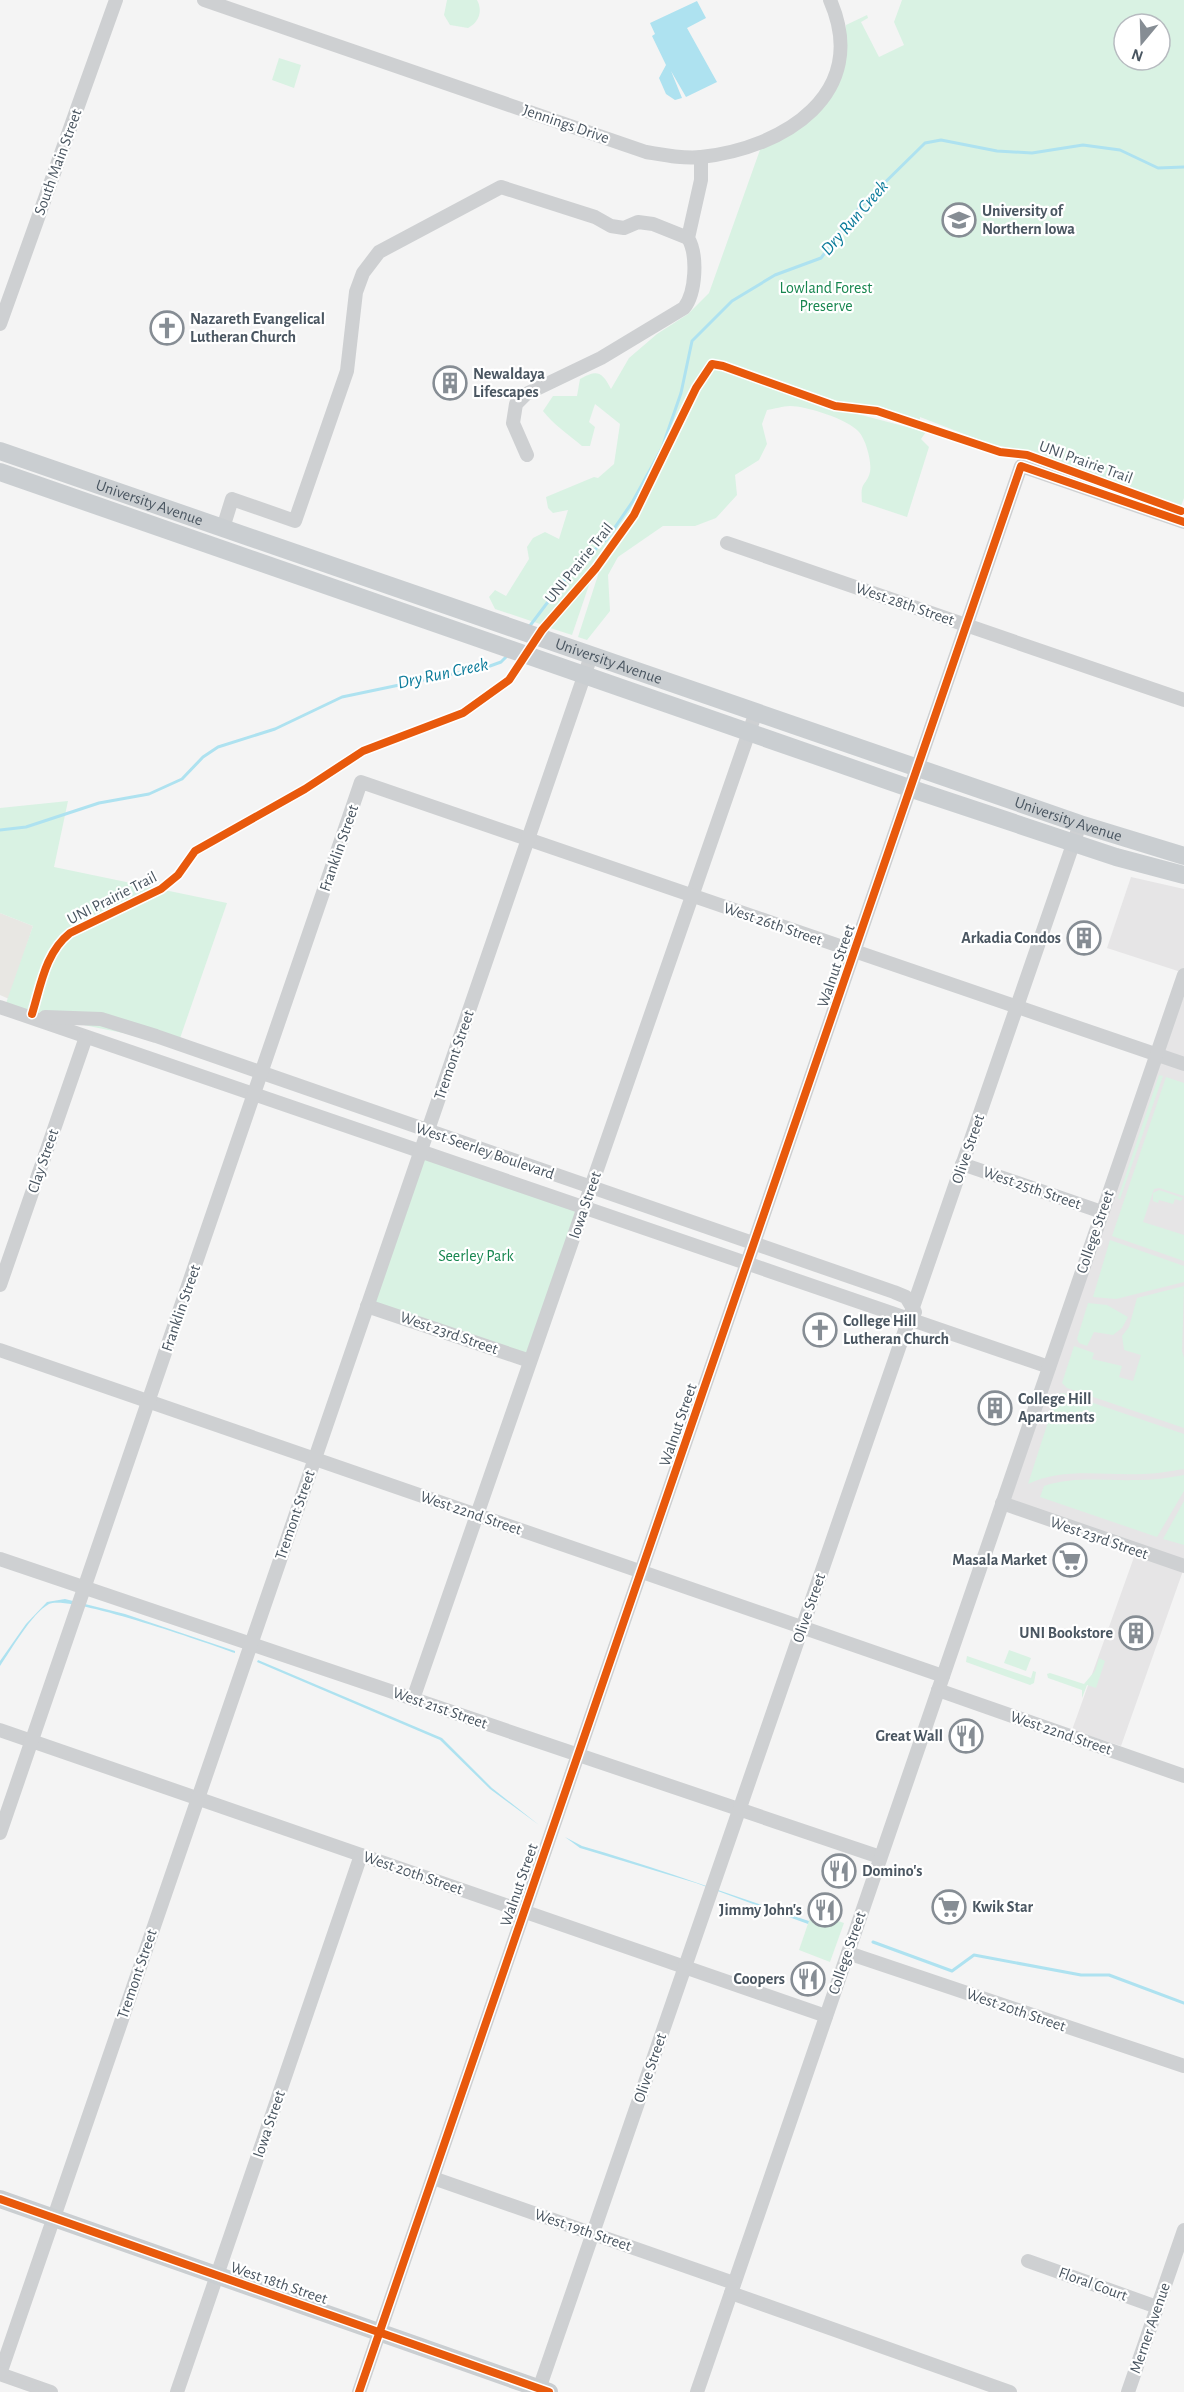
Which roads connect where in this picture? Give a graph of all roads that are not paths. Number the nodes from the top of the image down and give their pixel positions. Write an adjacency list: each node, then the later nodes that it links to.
1 (116, 0): 6 (street, South Main Street)
2 (204, 0): 4 (street, Jennings Drive)
3 (830, 0): 4 (street, Jennings Drive)
4 (700, 157): 5 (street)
5 (688, 238): 8 (street); 11 (street)
6 (0, 324)
7 (0, 451): 11 (main road, University Avenue)
8 (527, 455)
9 (0, 472): 15 (main road, University Avenue)
10 (1184, 522): 13 (street, Walnut Street)
11 (222, 528): 14 (main road, University Avenue)
12 (727, 543): 13 (street, West 28th Street)
13 (968, 626): 16 (street, West 28th Street); 19 (street, Walnut Street)
14 (591, 656): 15 (street, Tremont Street); 17 (main road, University Avenue)
15 (584, 675): 18 (main road, University Avenue); 23 (street, Tremont Street)
16 (1184, 700)
17 (756, 712): 18 (street, Iowa Street); 19 (main road, University Avenue)
18 (750, 731): 21 (main road, University Avenue); 27 (street, Iowa Street)
19 (919, 768): 21 (street, Walnut Street); 22 (main road, University Avenue)
20 (361, 782): 23 (street, West 26th Street); 35 (street, Franklin Street)
21 (912, 789): 24 (main road, University Avenue); 28 (street, Walnut Street)
22 (1080, 824): 24 (street, Olive Street); 25 (main road, University Avenue)
23 (528, 840): 27 (street, West 26th Street); 37 (street, Tremont Street)
24 (1073, 843): 26 (main road, University Avenue); 30 (street, Olive Street)
25 (1184, 856)
26 (1184, 875)
27 (692, 896): 28 (street, West 26th Street); 40 (street, Iowa Street)
28 (855, 952): 30 (street, West 26th Street); 43 (street, Walnut Street)
29 (1184, 975): 33 (street, College Street)
30 (1017, 1007): 33 (street, West 26th Street); 39 (street, Olive Street)
31 (2, 1008): 32 (street, West Seerley Boulevard); 35 (street, West Seerley Boulevard)
32 (86, 1037): 36 (street, West Seerley Boulevard); 45 (street, Clay Street)
33 (1156, 1054): 34 (street, West 26th Street); 42 (street, College Street)
34 (1184, 1064)
35 (261, 1073): 36 (street, Franklin Street); 37 (street, West Seerley Boulevard)
36 (254, 1094): 38 (street, West Seerley Boulevard); 51 (street, Franklin Street)
37 (427, 1131): 38 (street, Tremont Street); 40 (street, West Seerley Boulevard)
38 (420, 1152): 41 (street, West Seerley Boulevard); 46 (street, Tremont Street)
39 (962, 1164): 42 (street, West 25th Street); 47 (street, Olive Street)
40 (591, 1186): 41 (street, Iowa Street); 43 (street, West Seerley Boulevard)
41 (584, 1208): 44 (street, West Seerley Boulevard); 49 (street, Iowa Street)
42 (1102, 1212): 50 (street, College Street)
43 (754, 1244): 44 (street, Walnut Street); 47 (street, West Seerley Boulevard)
44 (748, 1264): 47 (street, West Seerley Boulevard); 57 (street, Walnut Street)
45 (0, 1285)
46 (367, 1306): 49 (street, West 23rd Street); 52 (street, Tremont Street)
47 (911, 1313): 50 (street, West Seerley Boulevard); 59 (street, Olive Street)
48 (0, 1350): 51 (street, West 22nd Street)
49 (530, 1361): 54 (street, Iowa Street)
50 (1049, 1367): 53 (street, College Street)
51 (148, 1401): 52 (street, West 22nd Street); 58 (street, Franklin Street)
52 (315, 1459): 54 (street, West 22nd Street); 60 (street, Tremont Street)
53 (1005, 1504): 56 (street, West 23rd Street); 61 (street, College Street)
54 (477, 1515): 57 (street, West 22nd Street); 62 (street, Iowa Street)
55 (0, 1559): 58 (street, West 21st Street)
56 (1184, 1566)
57 (642, 1572): 59 (street, West 22nd Street); 65 (street, Walnut Street)
58 (83, 1593): 60 (street, West 21st Street); 64 (street, Franklin Street)
59 (802, 1628): 61 (street, West 22nd Street); 68 (street, Olive Street)
60 (251, 1644): 62 (street, West 21st Street); 67 (street, Tremont Street)
61 (940, 1683): 66 (street, West 22nd Street); 71 (street, College Street)
62 (413, 1699): 65 (street, West 21st Street)
63 (0, 1730): 64 (street, West 20th Street)
64 (32, 1741): 67 (street, West 20th Street); 69 (street, Franklin Street)
65 (578, 1755): 68 (street, West 21st Street); 72 (street, Walnut Street)
66 (1184, 1776)
67 (198, 1799): 70 (street, West 20th Street); 79 (street, Tremont Street)
68 (739, 1809): 71 (street, West 21st Street); 74 (street, Olive Street)
69 (0, 1833)
70 (361, 1856): 72 (street, West 20th Street); 83 (street, Iowa Street)
71 (880, 1857): 73 (street, College Street)
72 (524, 1912): 74 (street, West 20th Street); 77 (street, Walnut Street)
73 (848, 1953): 75 (street, College Street); 76 (street, West 20th Street)
74 (685, 1968): 75 (street, West 20th Street); 81 (street, Olive Street)
75 (826, 2016): 84 (street, College Street)
76 (1184, 2067)
77 (433, 2178): 81 (street, West 19th Street); 86 (street, Walnut Street)
78 (0, 2199): 79 (main road, West 18th Street)
79 (54, 2218): 83 (main road, West 18th Street); 87 (street, Tremont Street)
80 (1184, 2230): 85 (street, Merner Avenue)
81 (593, 2234): 84 (street, West 19th Street); 88 (street, Olive Street)
82 (1028, 2261): 85 (street, Floral Court)
83 (217, 2275): 86 (main road, West 18th Street); 90 (street, Iowa Street)
84 (732, 2288): 92 (street, College Street); 93 (street, West 19th Street)
85 (1157, 2307): 94 (street, Merner Avenue)
86 (379, 2332): 88 (main road, West 18th Street); 91 (street, Walnut Street)
87 (0, 2374): 89 (street)
88 (542, 2391)
89 (51, 2392)
90 (177, 2392)
91 (359, 2392)
92 (697, 2392)
93 (1010, 2392)
94 (1128, 2392)

